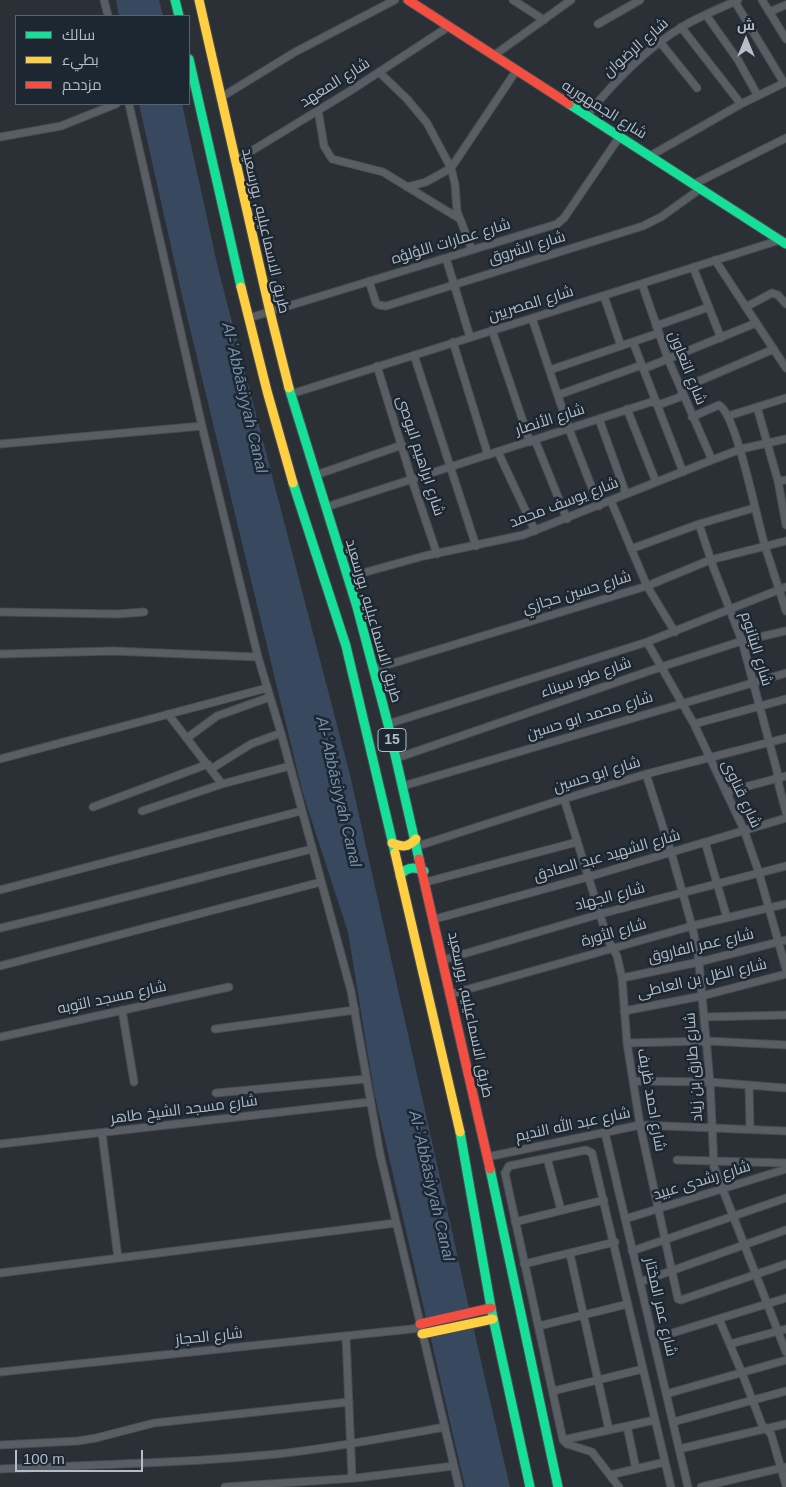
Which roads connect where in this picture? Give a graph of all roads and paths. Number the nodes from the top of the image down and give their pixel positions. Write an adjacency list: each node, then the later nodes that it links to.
1 (104, 0): 17 (street)
2 (175, 0): 18 (main road)
3 (200, 0): 32 (main road, طريق الاسماعيليه, بورسعيد / 15)
4 (395, 0): 32 (street)
5 (408, 0): 21 (main road, شارع الجمهوريه)
6 (513, 0): 19 (street)
7 (571, 0): 12 (street)
8 (640, 0): 20 (street)
9 (717, 0): 14 (street)
10 (762, 0): 15 (street)
11 (736, 1): 14 (street, شارع الرضوان); 29 (street)
12 (563, 3): 19 (street)
13 (786, 5): 15 (street)
14 (722, 7): 16 (street, شارع الرضوان)
15 (769, 12): 23 (street)
16 (706, 14): 22 (street, شارع الرضوان); 31 (street)
17 (108, 15)
18 (179, 15)
19 (544, 20): 25 (street)
20 (598, 24)
21 (448, 27): 25 (main road, شارع الجمهوريه); 28 (street, شارع المعهد)
22 (681, 27): 24 (street, شارع الرضوان); 33 (street)
23 (786, 39)
24 (660, 42): 30 (street); 37 (street, شارع الرضوان)
25 (493, 56): 27 (main road, شارع الجمهوريه)
26 (190, 63): 60 (main road)
27 (516, 71): 37 (main road, شارع الجمهوريه); 43 (street)
28 (379, 72): 36 (street, شارع المعهد); 43 (street)
29 (785, 82): 31 (street)
30 (698, 88)
31 (758, 96): 33 (street)
32 (220, 98): 42 (main road, طريق الاسماعيليه, بورسعيد / 15)
33 (741, 104): 41 (street)
34 (114, 105): 39 (street)
35 (129, 105): 87 (street)
36 (318, 110): 42 (street, شارع المعهد); 44 (street)
37 (587, 115): 38 (main road, شارع الجمهوريه)
38 (620, 136): 41 (main road, شارع الجمهوريه); 48 (street, شارع عمارات اللؤلؤه)
39 (0, 137)
40 (786, 138): 45 (street, شارع الشروق)
41 (650, 156): 45 (main road, شارع الجمهوريه)
42 (234, 161): 59 (main road, طريق الاسماعيليه, بورسعيد / 15)
43 (451, 168): 44 (street); 46 (street)
44 (407, 187): 46 (street)
45 (697, 187): 47 (main road, شارع الجمهوريه); 54 (street, شارع الشروق)
46 (460, 219): 48 (street)
47 (783, 242): 50 (street, شارع المصريين)
48 (472, 250): 49 (street, شارع عمارات اللؤلؤه)
49 (446, 258): 52 (street, شارع عمارات اللؤلؤه); 54 (street)
50 (715, 260): 51 (street, شارع المصريين); 58 (street)
51 (693, 267): 53 (street, شارع المصريين); 57 (street)
52 (369, 281): 54 (street, شارع الشروق); 59 (street, شارع عمارات اللؤلؤه)
53 (642, 284): 55 (street, شارع المصريين); 64 (street, شارع التعاون)
54 (454, 285): 65 (street)
55 (604, 296): 61 (street, شارع المصريين); 69 (street)
56 (786, 304): 58 (street)
57 (709, 307): 64 (street); 66 (street)
58 (746, 307): 62 (street)
59 (270, 312): 60 (street, شارع عمارات اللؤلؤه); 78 (main road, طريق الاسماعيليه, بورسعيد / 15)
60 (249, 318): 170 (main road)
61 (532, 318): 63 (street, شارع المصريين); 76 (street)
62 (756, 323): 66 (street); 70 (street)
63 (492, 330): 65 (street, شارع المصريين); 90 (street)
64 (657, 330): 68 (street); 72 (street, شارع التعاون)
65 (470, 337): 67 (street, شارع المصريين)
66 (721, 338): 72 (street)
67 (453, 342): 71 (street, شارع المصريين); 96 (street)
68 (633, 342): 69 (street); 74 (street)
69 (621, 346): 76 (street)
70 (774, 350): 75 (street); 77 (street, شارع الأنصار)
71 (414, 355): 73 (street, شارع المصريين); 98 (street)
72 (668, 359): 74 (street); 77 (street, شارع التعاون)
73 (377, 366): 78 (street, شارع المصريين); 93 (street, شارع ابراهيم البوصى)
74 (642, 367): 79 (street); 81 (street)
75 (786, 368)
76 (550, 370): 79 (street)
77 (682, 392): 81 (street, شارع الأنصار); 85 (street, شارع التعاون)
78 (291, 394): 100 (main road, طريق الاسماعيليه, بورسعيد / 15)
79 (558, 394): 88 (street)
80 (786, 398): 82 (street)
81 (656, 403): 83 (street, شارع الأنصار); 99 (street)
82 (757, 408): 84 (street); 91 (street)
83 (627, 409): 86 (street, شارع الأنصار); 104 (street)
84 (728, 416): 85 (street); 94 (street)
85 (692, 417): 97 (street, شارع التعاون)
86 (599, 419): 88 (street, شارع الأنصار); 105 (street)
87 (202, 426): 92 (street); 132 (street)
88 (569, 429): 90 (street, شارع الأنصار); 107 (street)
89 (786, 439): 91 (street, شارع يوسف محمد)
90 (533, 441): 95 (street, شارع الأنصار); 110 (street)
91 (768, 442): 94 (street, شارع يوسف محمد); 103 (street)
92 (0, 444)
93 (402, 445): 100 (street); 101 (street, شارع ابراهيم البوصى)
94 (741, 449): 97 (street, شارع يوسف محمد); 109 (street)
95 (498, 452): 96 (street, شارع الأنصار); 113 (street)
96 (488, 455): 98 (street, شارع الأنصار)
97 (712, 460): 99 (street, شارع يوسف محمد)
98 (450, 468): 101 (street, شارع الأنصار); 116 (street)
99 (683, 472): 104 (street, شارع يوسف محمد)
100 (316, 474): 108 (main road, طريق الاسماعيليه, بورسعيد / 15)
101 (412, 480): 108 (street, شارع الأنصار); 118 (street, شارع ابراهيم البوصى)
102 (786, 480): 103 (street)
103 (778, 481): 112 (street)
104 (656, 482): 105 (street, شارع يوسف محمد)
105 (626, 494): 106 (street, شارع يوسف محمد)
106 (611, 501): 107 (street, شارع يوسف محمد); 117 (street)
107 (599, 506): 110 (street, شارع يوسف محمد)
108 (326, 507): 120 (main road, طريق الاسماعيليه, بورسعيد / 15)
109 (754, 508): 111 (street); 115 (street)
110 (566, 519): 113 (street, شارع يوسف محمد)
111 (699, 524): 117 (street); 119 (street, شارع البتانوم)
112 (786, 525)
113 (535, 531): 116 (street, شارع يوسف محمد)
114 (786, 541): 115 (street, شارع حسين حجازي)
115 (765, 545): 119 (street, شارع حسين حجازي); 122 (street)
116 (476, 546): 118 (street, شارع يوسف محمد)
117 (631, 549): 121 (street)
118 (437, 554): 120 (street, شارع يوسف محمد)
119 (710, 560): 121 (street, شارع حسين حجازي); 123 (street, شارع البتانوم)
120 (348, 577): 134 (main road, طريق الاسماعيليه, بورسعيد / 15)
121 (647, 586): 128 (street); 134 (street, شارع حسين حجازي)
122 (783, 588): 123 (street); 124 (street)
123 (730, 610): 128 (street); 130 (street, شارع البتانوم)
124 (786, 611)
125 (0, 612): 126 (street)
126 (144, 612)
127 (786, 631): 130 (street, شارع طور سيناء)
128 (675, 632): 129 (street)
129 (646, 642): 133 (street, شارع قناوى); 143 (street)
130 (742, 642): 133 (street, شارع طور سيناء); 136 (street, شارع البتانوم)
131 (0, 654): 132 (street)
132 (258, 657): 137 (street)
133 (661, 667): 140 (street, شارع قناوى); 149 (street, شارع طور سيناء)
134 (374, 669): 143 (main road, طريق الاسماعيليه, بورسعيد / 15)
135 (786, 673): 136 (street, شارع محمد ابو حسين)
136 (752, 682): 140 (street, شارع محمد ابو حسين); 141 (street, شارع البتانوم)
137 (267, 688): 138 (street); 142 (street)
138 (270, 697): 145 (street); 146 (street)
139 (786, 699): 141 (street)
140 (682, 703): 144 (street, شارع قناوى); 158 (street, شارع محمد ابو حسين)
141 (759, 706): 144 (street); 148 (street, شارع البتانوم)
142 (168, 714): 146 (street); 151 (street)
143 (388, 724): 149 (main road, طريق الاسماعيليه, بورسعيد / 15)
144 (694, 724): 150 (street, شارع قناوى)
145 (281, 733): 152 (street); 153 (street)
146 (187, 738): 153 (street)
147 (786, 738): 148 (street, شارع ابو حسين)
148 (769, 742): 150 (street, شارع ابو حسين); 156 (street, شارع البتانوم)
149 (396, 758): 158 (main road, طريق الاسماعيليه, بورسعيد / 15)
150 (710, 758): 154 (street, شارع ابو حسين); 159 (street, شارع قناوى)
151 (0, 759)
152 (290, 766): 157 (street); 163 (street)
153 (209, 767): 157 (street); 161 (street)
154 (646, 774): 160 (street, شارع ابو حسين); 172 (street, شارع طارق بن زياد)
155 (786, 776): 156 (street)
156 (778, 778): 159 (street); 164 (street, شارع البتانوم)
157 (222, 784): 162 (street)
158 (403, 786): 167 (main road, طريق الاسماعيليه, بورسعيد / 15)
159 (726, 792): 166 (street, شارع قناوى)
160 (564, 799): 167 (street, شارع ابو حسين); 168 (street, شارع احمد ظريف)
161 (93, 807)
162 (142, 811)
163 (301, 811): 171 (street); 181 (street)
164 (786, 812)
165 (786, 818): 166 (street, شارع الشهيد عبد الصادق)
166 (744, 830): 169 (street, شارع الشهيد عبد الصادق); 175 (street, شارع قناوى)
167 (417, 842): 170 (main road); 174 (main road, طريق الاسماعيليه, بورسعيد / 15)
168 (577, 842): 177 (street, شارع احمد ظريف); 179 (street)
169 (706, 842): 172 (street, شارع الشهيد عبد الصادق); 180 (street)
170 (392, 843): 176 (main road)
171 (312, 849): 178 (street); 189 (street)
172 (671, 852): 177 (street, شارع الشهيد عبد الصادق); 182 (street, شارع طارق بن زياد)
173 (786, 866): 175 (street, شارع الجهاد)
174 (424, 871): 176 (main road); 179 (main road, طريق الاسماعيليه, بورسعيد / 15)
175 (759, 872): 180 (street, شارع الجهاد); 184 (street, شارع قناوى)
176 (400, 876): 257 (main road)
177 (588, 877): 185 (street, شارع احمد ظريف); 186 (street, شارع الشهيد عبد الصادق)
178 (321, 882): 194 (street); 202 (street)
179 (426, 882): 186 (main road, طريق الاسماعيليه, بورسعيد / 15)
180 (717, 883): 182 (street, شارع الجهاد); 187 (street)
181 (0, 890)
182 (683, 892): 185 (street, شارع الجهاد); 188 (street, شارع طارق بن زياد)
183 (786, 904): 184 (street, شارع الثورة)
184 (769, 908): 187 (street, شارع الثورة); 190 (street, شارع قناوى)
185 (600, 914): 191 (street, شارع احمد ظريف); 192 (street, شارع الجهاد)
186 (434, 918): 192 (main road, طريق الاسماعيليه, بورسعيد / 15)
187 (727, 918): 188 (street, شارع الثورة)
188 (692, 926): 191 (street, شارع الثورة); 193 (street, شارع طارق بن زياد)
189 (0, 928)
190 (783, 941): 193 (street, شارع عمر الفاروق); 195 (street, شارع قناوى)
191 (612, 948): 197 (street, شارع احمد ظريف); 199 (street, شارع الثورة)
192 (443, 960): 199 (main road, طريق الاسماعيليه, بورسعيد / 15)
193 (699, 962): 197 (street, شارع عمر الفاروق); 200 (street, شارع طارق بن زياد)
194 (0, 966)
195 (786, 969)
196 (786, 974): 200 (street, شارع الظل بن العاطى)
197 (622, 978): 203 (street, شارع احمد ظريف)
198 (230, 986): 201 (street, شارع مسجد التوبه)
199 (452, 994): 226 (main road, طريق الاسماعيليه, بورسعيد / 15)
200 (702, 996): 203 (street, شارع الظل بن العاطى); 205 (street, شارع طارق بن زياد)
201 (122, 1010): 207 (street, شارع مسجد التوبه); 213 (street)
202 (355, 1010): 206 (street); 211 (street)
203 (624, 1011): 209 (street, شارع احمد ظريف)
204 (786, 1016): 205 (street)
205 (705, 1017): 208 (street, شارع طارق بن زياد)
206 (215, 1029)
207 (0, 1036)
208 (707, 1042): 209 (street); 210 (street); 214 (street, شارع طارق بن زياد)
209 (627, 1043): 212 (street, شارع احمد ظريف)
210 (786, 1045)
211 (366, 1079): 217 (street); 218 (street)
212 (633, 1081): 214 (street); 219 (street, شارع احمد ظريف)
213 (134, 1082)
214 (710, 1082): 215 (street); 220 (street, شارع طارق بن زياد)
215 (749, 1085): 216 (street); 221 (street)
216 (786, 1088)
217 (216, 1092)
218 (370, 1102): 223 (street, شارع مسجد الشيخ طاهر); 240 (street)
219 (640, 1125): 220 (street, شارع عبد الله النديم); 224 (street, شارع عبد الله النديم); 235 (street, شارع احمد ظريف)
220 (712, 1127): 221 (street, شارع عبد الله النديم); 229 (street, شارع طارق بن زياد)
221 (750, 1128): 222 (street, شارع عبد الله النديم)
222 (786, 1130)
223 (102, 1133): 225 (street, شارع مسجد الشيخ طاهر); 247 (street)
224 (605, 1133): 226 (street, شارع عبد الله النديم); 238 (street, شارع عمر المختار)
225 (0, 1144)
226 (487, 1157): 302 (main road, طريق الاسماعيليه, بورسعيد / 15)
227 (547, 1158): 234 (street); 236 (street); 239 (street)
228 (677, 1160): 229 (street)
229 (713, 1161): 230 (street); 232 (street, شارع طارق بن زياد)
230 (786, 1163)
231 (786, 1169): 232 (street, شارع رشدى عبيد)
232 (722, 1189): 235 (street, شارع رشدى عبيد); 237 (street, شارع طارق بن زياد)
233 (786, 1198): 237 (street)
234 (604, 1200): 236 (street); 243 (street)
235 (658, 1209): 238 (street, شارع رشدى عبيد); 242 (street, شارع احمد ظريف)
236 (561, 1210): 239 (street)
237 (733, 1217): 242 (street); 244 (street, شارع طارق بن زياد)
238 (625, 1219): 245 (street, شارع عمر المختار)
239 (515, 1222): 248 (street)
240 (396, 1223): 247 (street); 262 (street)
241 (786, 1230): 244 (street)
242 (664, 1240): 245 (street); 250 (street, شارع احمد ظريف)
243 (614, 1242): 246 (street); 255 (street)
244 (744, 1245): 250 (street); 252 (street, شارع طارق بن زياد)
245 (632, 1250): 253 (street, شارع عمر المختار)
246 (570, 1254): 248 (street); 258 (street)
247 (118, 1258): 251 (street)
248 (524, 1264): 261 (street)
249 (786, 1264): 252 (street, شارع احمد ظريف)
250 (671, 1271): 252 (street, شارع احمد ظريف); 253 (street)
251 (0, 1273)
252 (755, 1274): 256 (street, شارع طارق بن زياد)
253 (640, 1282): 266 (street, شارع عمر المختار)
254 (786, 1298): 256 (street)
255 (628, 1304): 258 (street); 270 (street)
256 (767, 1304): 260 (street); 264 (street, شارع طارق بن زياد)
257 (491, 1308): 259 (main road); 262 (main road)
258 (584, 1315): 261 (street); 273 (street)
259 (493, 1319): 262 (main road); 301 (main road)
260 (719, 1319): 266 (street); 267 (street)
261 (538, 1326): 274 (street)
262 (422, 1328): 265 (street, شارع الحجاز); 283 (street)
263 (786, 1329): 264 (street)
264 (778, 1331): 267 (street); 268 (street, شارع طارق بن زياد)
265 (346, 1336): 271 (street, شارع الحجاز); 278 (street)
266 (653, 1339): 276 (street, شارع عمر المختار)
267 (730, 1344): 272 (street)
268 (786, 1352)
269 (786, 1360): 272 (street)
270 (643, 1369): 273 (street); 279 (street)
271 (0, 1372)
272 (742, 1373): 276 (street); 277 (street)
273 (598, 1380): 274 (street); 285 (street)
274 (552, 1391): 286 (street)
275 (786, 1391): 277 (street)
276 (666, 1394): 280 (street, شارع عمر المختار)
277 (753, 1400): 280 (street); 284 (street)
278 (349, 1402): 287 (street); 288 (street)
279 (655, 1420): 282 (street); 290 (street)
280 (673, 1422): 289 (street, شارع عمر المختار)
281 (786, 1424): 284 (street)
282 (627, 1426): 285 (street); 294 (street)
283 (446, 1427): 287 (street); 291 (street)
284 (766, 1429): 289 (street); 292 (street)
285 (608, 1430): 286 (street)
286 (563, 1440): 295 (street)
287 (351, 1443): 293 (street); 296 (street)
288 (0, 1445)
289 (679, 1449): 305 (street, شارع عمر المختار)
290 (665, 1462): 294 (street); 304 (street)
291 (454, 1466): 296 (street); 300 (street)
292 (783, 1467): 298 (street); 306 (street)
293 (0, 1469)
294 (636, 1469): 295 (street)
295 (610, 1475): 303 (street)
296 (352, 1478): 297 (street)
297 (311, 1484): 299 (street)
298 (786, 1485)
299 (225, 1487)
300 (459, 1487)
301 (530, 1487)
302 (558, 1487)
303 (619, 1487)
304 (671, 1487)
305 (688, 1487)
306 (701, 1487)

